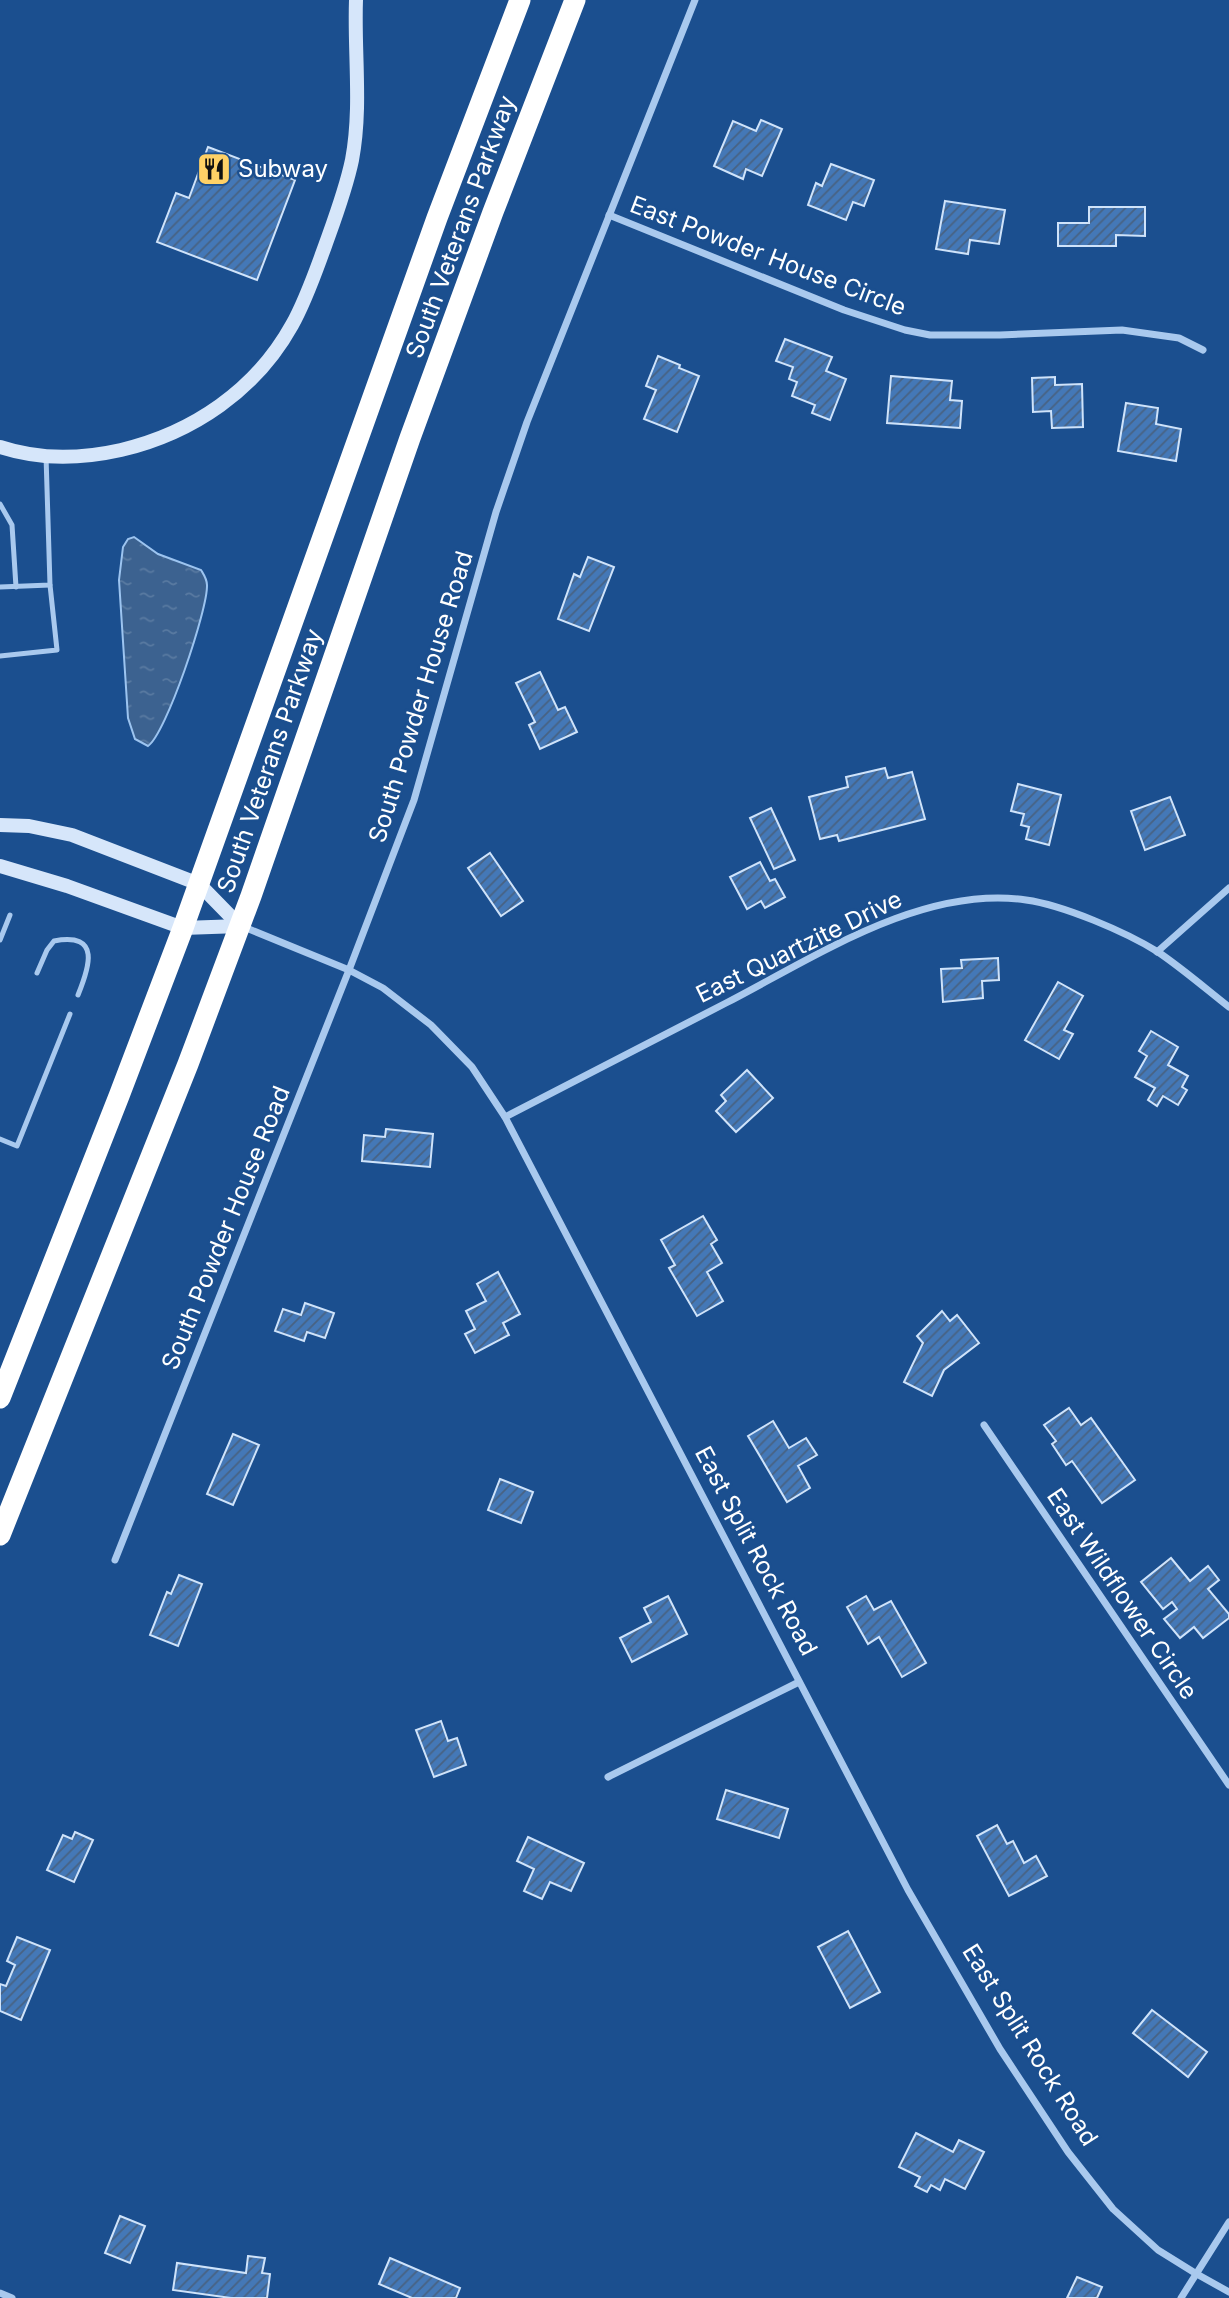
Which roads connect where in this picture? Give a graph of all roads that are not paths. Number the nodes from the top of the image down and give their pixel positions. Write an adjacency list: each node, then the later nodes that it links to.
1 (356, 0): 8 (street)
2 (520, 0): 16 (highway, South Veterans Parkway)
3 (575, 0): 19 (highway, South Veterans Parkway)
4 (695, 0): 5 (street, South Powder House Road)
5 (609, 215): 6 (street, East Powder House Circle); 23 (street, South Powder House Road)
6 (1203, 350)
7 (0, 447): 8 (street)
8 (46, 456): 10 (lane)
9 (0, 504): 12 (lane)
10 (50, 585): 12 (lane); 13 (lane)
11 (0, 587): 12 (lane)
12 (16, 587)
13 (0, 656)
14 (0, 825): 16 (street)
15 (0, 866): 20 (street)
16 (198, 884): 19 (street); 20 (highway, South Veterans Parkway)
17 (1229, 888): 22 (street)
18 (10, 915): 21 (lane)
19 (240, 926): 20 (street, East Split Rock Road); 23 (street, East Split Rock Road); 32 (highway, South Veterans Parkway)
20 (183, 929): 30 (highway, South Veterans Parkway)
21 (0, 940)
22 (1157, 952): 26 (street, East Quartzite Drive); 28 (street, East Quartzite Drive)
23 (349, 970): 28 (street, East Split Rock Road); 33 (street, South Powder House Road)
24 (37, 973): 25 (lane)
25 (78, 995)
26 (1229, 1007)
27 (70, 1014): 29 (lane)
28 (505, 1117): 34 (street, East Split Rock Road)
29 (0, 1139)
30 (0, 1398)
31 (984, 1425): 36 (street, East Wildflower Circle)
32 (0, 1535)
33 (115, 1560)
34 (799, 1682): 35 (street); 38 (street, East Split Rock Road)
35 (608, 1777)
36 (1229, 1784)
37 (1229, 2222): 38 (street)
38 (1195, 2273): 39 (street, East Split Rock Road); 42 (street)
39 (1229, 2291)
40 (0, 2293): 41 (street)
41 (12, 2298)
42 (1181, 2298)

